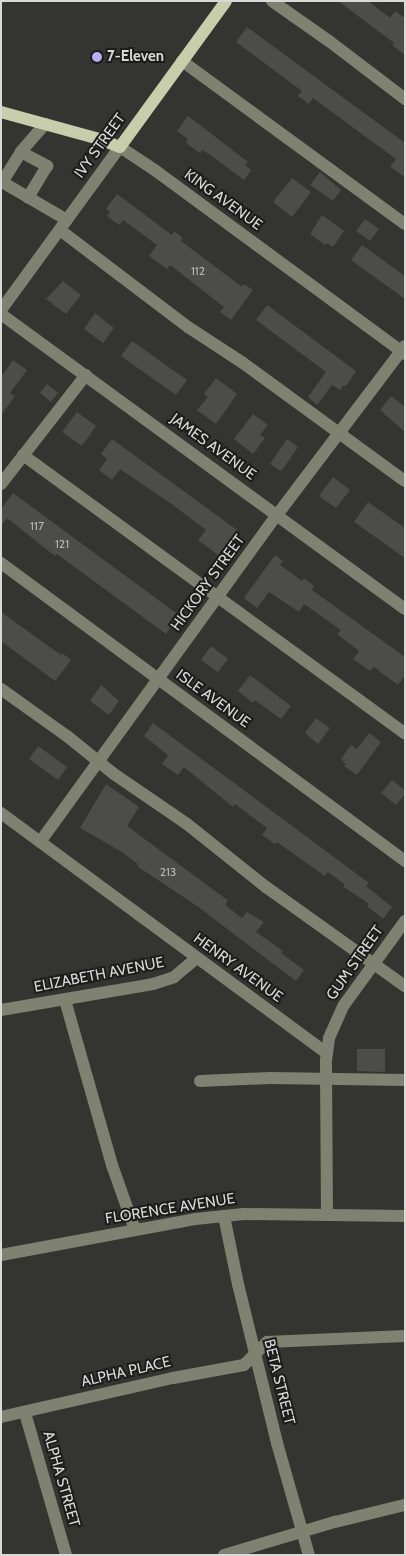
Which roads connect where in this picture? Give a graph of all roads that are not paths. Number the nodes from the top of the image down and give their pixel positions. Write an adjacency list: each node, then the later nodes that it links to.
1 (226, 1): 3 (main road, IVY STREET)
2 (272, 1): 4 (street)
3 (182, 61): 7 (main road, IVY STREET); 10 (street)
4 (405, 99)
5 (1, 112): 6 (main road, KING AVENUE)
6 (45, 124): 7 (main road, KING AVENUE); 8 (street)
7 (120, 147): 11 (street, IVY STREET); 14 (street, KING AVENUE)
8 (21, 152): 9 (street); 9 (street)
9 (28, 198): 11 (street)
10 (405, 224)
11 (63, 225): 12 (street, IVY STREET); 16 (street)
12 (1, 310)
13 (1, 314): 15 (street, JAMES AVENUE)
14 (404, 350): 16 (street, HICKORY STREET)
15 (86, 375): 17 (street); 20 (street, JAMES AVENUE)
16 (341, 434): 18 (street); 20 (street, HICKORY STREET)
17 (23, 456): 19 (street); 22 (street)
18 (405, 480)
19 (1, 484)
20 (277, 515): 22 (street, HICKORY STREET); 23 (street, JAMES AVENUE)
21 (1, 563): 24 (street, ISLE AVENUE)
22 (218, 598): 24 (street, HICKORY STREET); 26 (street)
23 (405, 608)
24 (159, 679): 27 (street, HICKORY STREET); 30 (street, ISLE AVENUE)
25 (1, 688): 27 (street)
26 (405, 734)
27 (99, 761): 29 (street, HICKORY STREET); 33 (street)
28 (1, 813): 29 (street, HENRY AVENUE)
29 (40, 842): 32 (street, HENRY AVENUE)
30 (405, 861)
31 (405, 921): 33 (street, GUM STREET)
32 (197, 958): 35 (street, ELIZABETH AVENUE); 37 (street, HENRY AVENUE)
33 (374, 963): 34 (street); 37 (street, GUM STREET)
34 (405, 986)
35 (65, 1000): 36 (street, ELIZABETH AVENUE); 44 (street)
36 (1, 1010)
37 (327, 1053): 38 (street)
38 (327, 1079): 39 (street); 40 (street); 41 (street)
39 (200, 1080)
40 (405, 1080)
41 (327, 1214): 42 (street, FLORENCE AVENUE); 43 (street, FLORENCE AVENUE)
42 (224, 1216): 44 (street, FLORENCE AVENUE); 47 (street, BETA STREET)
43 (405, 1216)
44 (135, 1230): 45 (street, FLORENCE AVENUE)
45 (1, 1255)
46 (405, 1336): 47 (street, ALPHA PLACE)
47 (255, 1354): 48 (street, ALPHA PLACE); 51 (street, BETA STREET)
48 (25, 1413): 49 (street, ALPHA PLACE); 52 (street, ALPHA STREET)
49 (1, 1417)
50 (405, 1504): 51 (street)
51 (302, 1532): 53 (street); 54 (street, BETA STREET)
52 (66, 1555)
53 (224, 1555)
54 (309, 1555)

